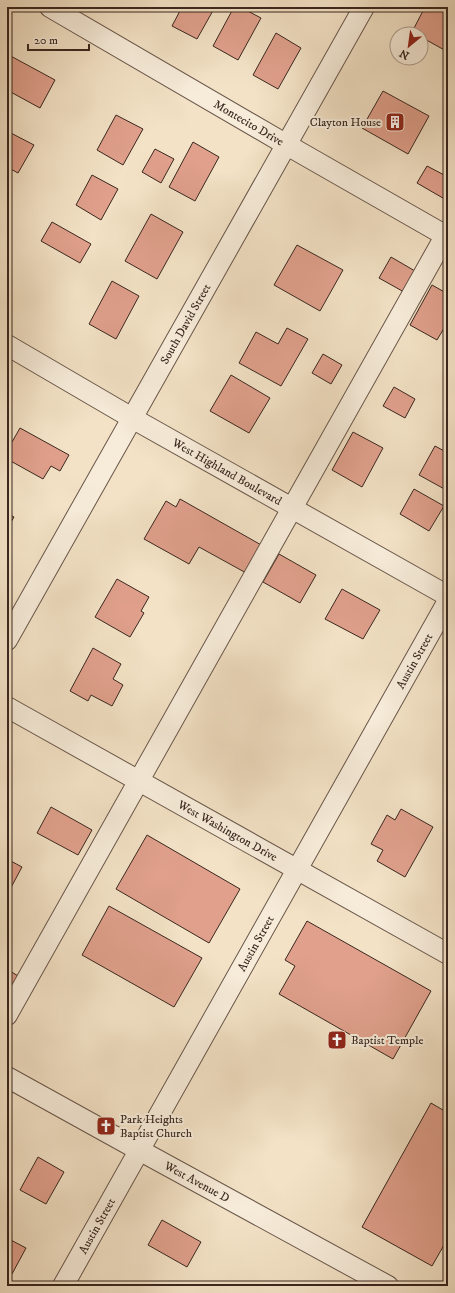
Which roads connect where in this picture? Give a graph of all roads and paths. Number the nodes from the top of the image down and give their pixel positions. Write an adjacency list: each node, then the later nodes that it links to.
1 (50, 7): 3 (street, Montecito Drive)
2 (364, 7): 3 (street, South David Street)
3 (286, 144): 4 (street, Montecito Drive); 6 (street, South David Street)
4 (447, 234): 7 (street)
5 (7, 345): 6 (street, West Highland Boulevard)
6 (132, 418): 7 (street, West Highland Boulevard); 10 (street, South David Street)
7 (292, 508): 8 (street, West Highland Boulevard); 12 (street)
8 (448, 596)
9 (448, 600): 13 (street, Austin Street)
10 (7, 640)
11 (7, 707): 12 (street, West Washington Drive)
12 (138, 780): 13 (street, West Washington Drive); 15 (street)
13 (297, 869): 14 (street, West Washington Drive); 17 (street, Austin Street)
14 (448, 954)
15 (7, 1015)
16 (7, 1077): 17 (street, West Avenue D)
17 (139, 1150): 18 (street, Austin Street); 19 (street, West Avenue D)
18 (63, 1286)
19 (388, 1286)

